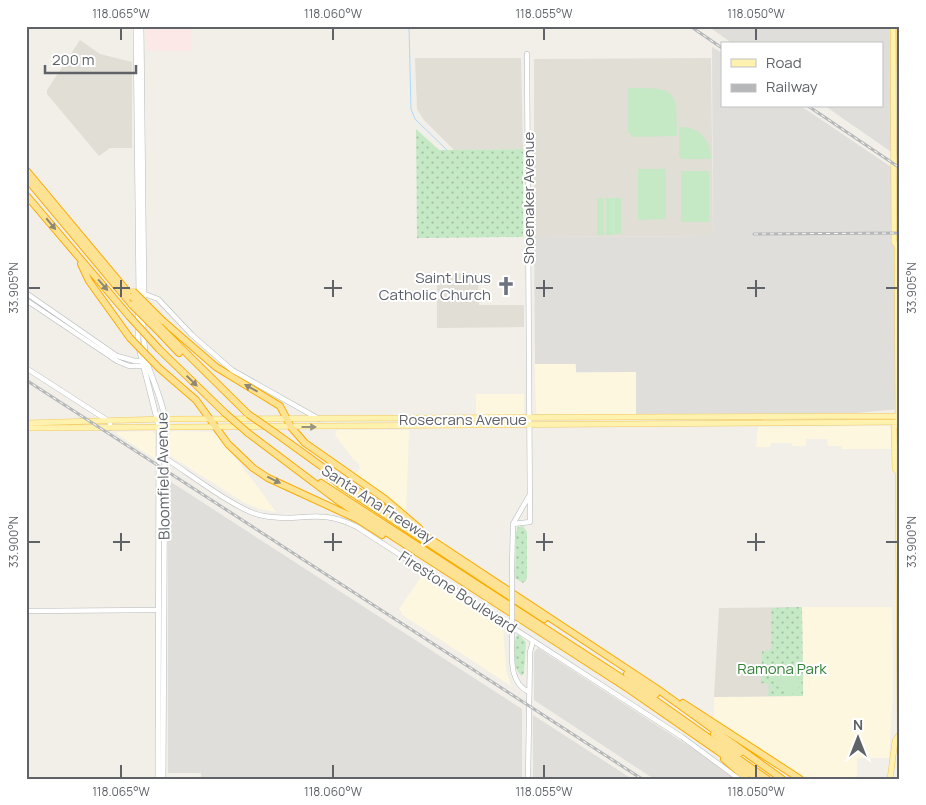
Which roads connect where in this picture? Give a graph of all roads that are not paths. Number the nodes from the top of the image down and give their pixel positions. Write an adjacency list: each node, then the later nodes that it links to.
1 (136, 26): 9 (main road, Bloomfield Avenue)
2 (142, 26): 9 (main road, Bloomfield Avenue)
3 (893, 26): 5 (main road)
4 (899, 26): 6 (main road)
5 (893, 50): 6 (street); 13 (main road)
6 (899, 50): 8 (main road)
7 (527, 54): 30 (street, Shoemaker Avenue)
8 (900, 88)
9 (139, 91): 16 (main road, Bloomfield Avenue)
10 (26, 170): 16 (highway, Santa Ana Freeway)
11 (26, 178): 16 (highway)
12 (26, 194): 14 (highway, Santa Ana Freeway, one-way to 14)
13 (898, 245): 28 (main road)
14 (76, 254): 24 (highway, bridge); 42 (highway, Santa Ana Freeway, one-way to 42, bridge)
15 (26, 293): 18 (street)
16 (136, 296): 18 (main road, Bloomfield Avenue); 21 (highway, one-way to 16, bridge); 25 (street); 40 (highway, Santa Ana Freeway, bridge)
17 (26, 300): 18 (street)
18 (145, 363): 20 (main road, Bloomfield Avenue); 23 (main road, Bloomfield Avenue)
19 (26, 368): 31 (street)
20 (165, 419): 23 (main road, Rosecrans Avenue); 24 (main road, Rosecrans Avenue); 35 (main road, Bloomfield Avenue)
21 (286, 419): 24 (main road, Rosecrans Avenue); 25 (main road, Rosecrans Avenue); 37 (highway)
22 (393, 419): 27 (main road, Rosecrans Avenue); 30 (main road, Rosecrans Avenue); 34 (main road)
23 (158, 420): 31 (main road, Rosecrans Avenue); 35 (main road, Bloomfield Avenue)
24 (211, 420): 36 (highway)
25 (320, 420): 26 (main road, Rosecrans Avenue)
26 (363, 420): 27 (main road, Rosecrans Avenue); 32 (main road)
27 (379, 420): 33 (main road)
28 (899, 420): 30 (main road, Rosecrans Avenue); 41 (main road)
29 (26, 422): 31 (main road, Rosecrans Avenue)
30 (530, 422): 34 (main road, Rosecrans Avenue); 43 (street, Shoemaker Avenue)
31 (110, 425): 35 (main road, Rosecrans Avenue); 38 (main road, Rosecrans Avenue)
32 (363, 426): 33 (main road, Rosecrans Avenue); 37 (main road, Rosecrans Avenue, one-way to 32)
33 (380, 426): 34 (main road, Rosecrans Avenue)
34 (394, 426)
35 (162, 427): 36 (main road, Rosecrans Avenue); 39 (main road, Bloomfield Avenue)
36 (216, 427): 37 (main road, Rosecrans Avenue); 46 (highway, one-way to 46)
37 (291, 427): 45 (highway)
38 (26, 428)
39 (162, 458): 47 (main road, Bloomfield Avenue); 48 (main road, Bloomfield Avenue); 54 (street, Firestone Boulevard)
40 (319, 465): 45 (highway, Santa Ana Freeway); 68 (highway)
41 (899, 471): 60 (main road)
42 (312, 482): 46 (highway, Santa Ana Freeway); 67 (highway)
43 (530, 492): 44 (street); 44 (street, Shoemaker Avenue)
44 (513, 524): 55 (street, bridge)
45 (423, 533): 57 (highway, Santa Ana Freeway)
46 (438, 567): 59 (highway, Santa Ana Freeway)
47 (164, 606): 48 (main road); 50 (main road, Bloomfield Avenue)
48 (158, 610): 49 (street); 50 (main road); 51 (main road, Bloomfield Avenue)
49 (26, 611)
50 (164, 616): 52 (main road, Bloomfield Avenue)
51 (158, 626): 52 (main road); 53 (main road, Bloomfield Avenue)
52 (164, 630): 53 (main road); 62 (main road, Bloomfield Avenue)
53 (158, 634): 61 (main road, Bloomfield Avenue)
54 (534, 641): 56 (street); 64 (street, Firestone Boulevard)
55 (519, 684): 56 (street); 58 (street)
56 (529, 684): 58 (street)
57 (656, 688): 69 (highway, Santa Ana Freeway); 70 (highway)
58 (529, 692): 63 (street)
59 (676, 721): 65 (highway); 66 (highway, Santa Ana Freeway)
60 (899, 736): 71 (main road)
61 (158, 779)
62 (163, 779)
63 (528, 779)
64 (739, 779)
65 (747, 779)
66 (758, 779)
67 (767, 779)
68 (776, 779)
69 (782, 779)
70 (800, 779)
71 (890, 779)

